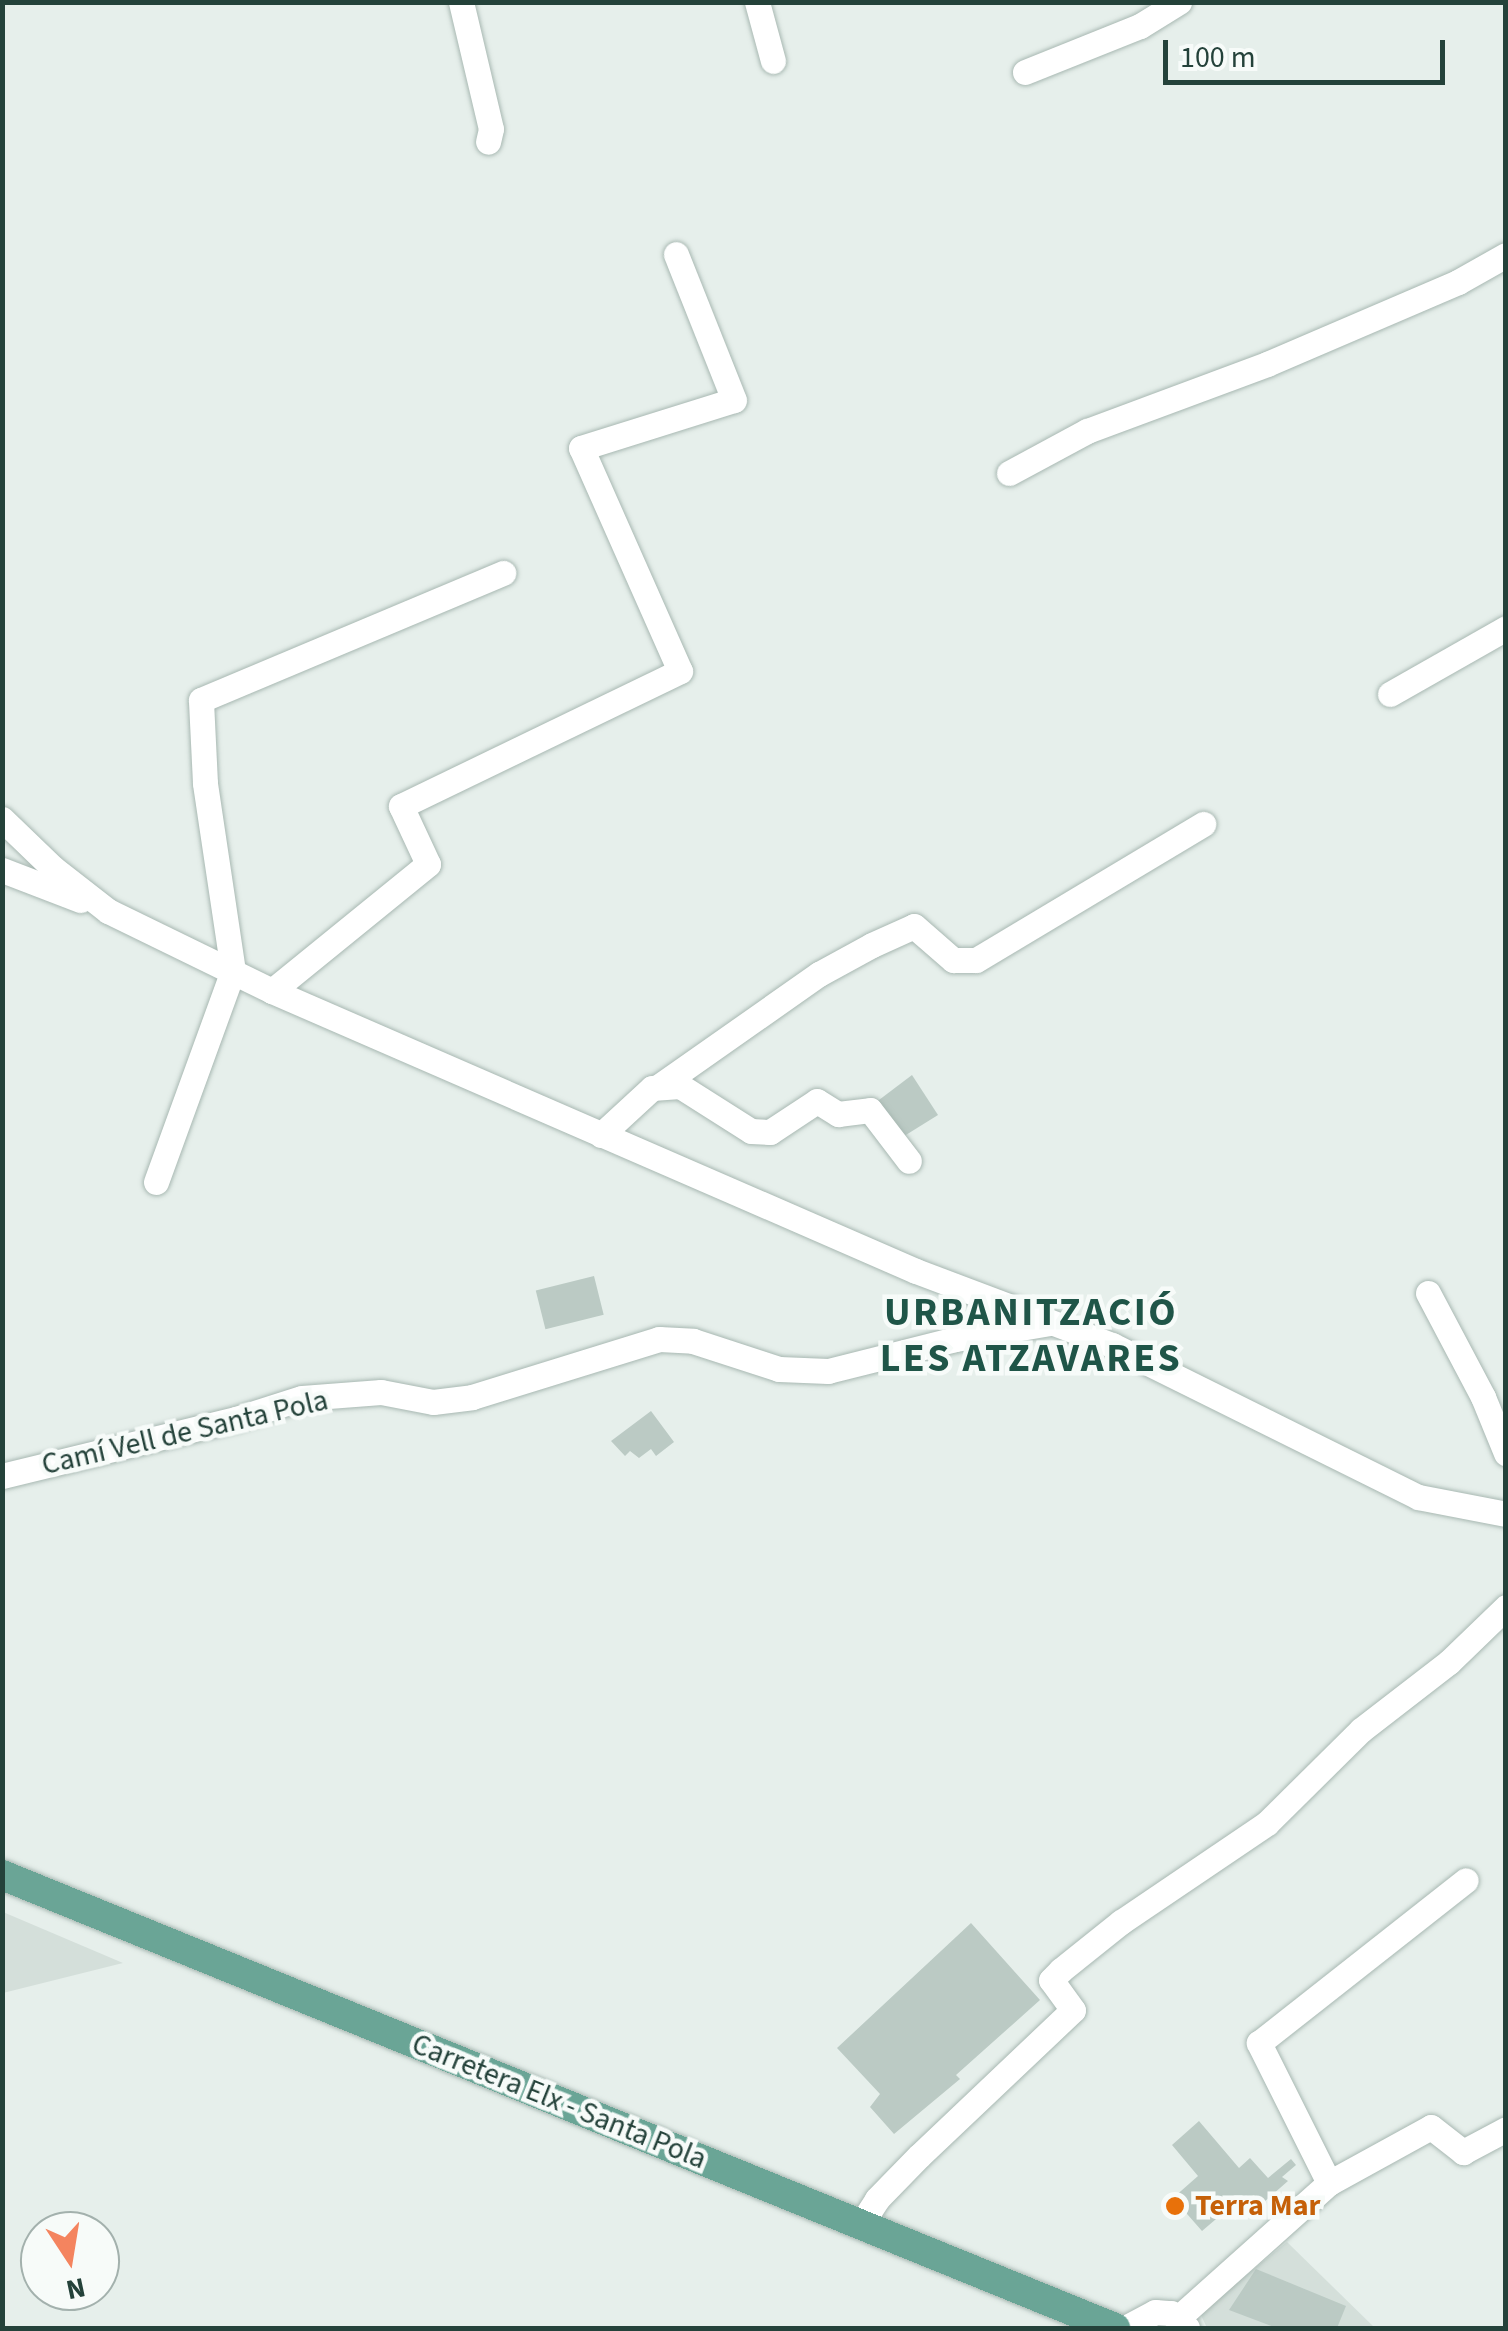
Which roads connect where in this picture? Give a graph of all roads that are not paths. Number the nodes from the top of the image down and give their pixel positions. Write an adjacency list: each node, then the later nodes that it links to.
1 (461, 2): 6 (street)
2 (757, 2): 4 (street)
3 (1179, 2): 5 (street)
4 (772, 61)
5 (1025, 72)
6 (488, 142)
7 (676, 254): 18 (street)
8 (1506, 255): 9 (street)
9 (1008, 473)
10 (503, 574): 17 (street)
11 (1506, 628): 12 (street)
12 (1390, 694)
13 (2, 819): 16 (street)
14 (1203, 824): 19 (street)
15 (2, 870): 16 (street)
16 (108, 911): 17 (street)
17 (233, 971): 18 (street); 22 (street)
18 (272, 991): 20 (street)
19 (658, 1088): 20 (street); 21 (street)
20 (600, 1135): 24 (street)
21 (909, 1161)
22 (156, 1182)
23 (1428, 1293): 25 (street)
24 (1050, 1323): 26 (street, Camí Vell de Santa Pola); 27 (street, Camí Vell de Santa Pola)
25 (1506, 1453)
26 (2, 1476)
27 (1506, 1514)
28 (1506, 1607): 34 (street)
29 (2, 1875): 34 (main road, Carretera Elx - Santa Pola)
30 (1466, 1880): 33 (street)
31 (2, 1894): 36 (main road, Carretera Elx - Santa Pola)
32 (1506, 2129): 33 (street)
33 (1329, 2183): 35 (street)
34 (862, 2224): 37 (main road, Carretera Elx - Santa Pola)
35 (1182, 2323): 38 (street)
36 (1074, 2328)
37 (1115, 2328)
38 (1125, 2328)

